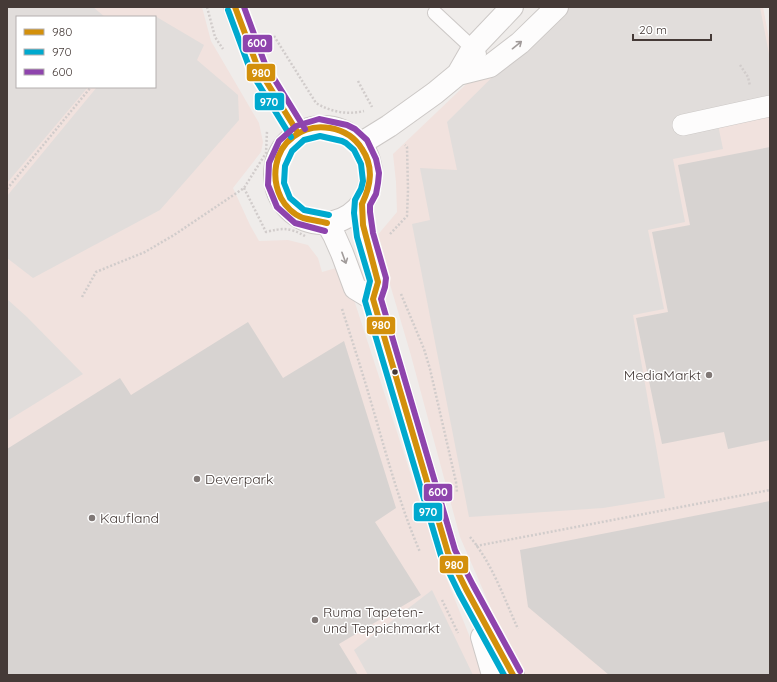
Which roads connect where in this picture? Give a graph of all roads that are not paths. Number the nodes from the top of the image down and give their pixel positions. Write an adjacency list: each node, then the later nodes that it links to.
1 (235, 7): 10 (street)
2 (512, 7): 5 (street)
3 (557, 7): 6 (street, one-way to 3)
4 (435, 13): 5 (lane)
5 (474, 48): 6 (lane); 7 (street)
6 (490, 66): 7 (street)
7 (458, 74): 11 (street)
8 (770, 106): 9 (street)
9 (683, 125)
10 (298, 134): 11 (street); 13 (street)
11 (360, 144): 12 (street)
12 (362, 204): 13 (street); 14 (street)
13 (327, 223): 14 (street, one-way to 14)
14 (373, 299): 15 (street)
15 (466, 589): 16 (street); 17 (street)
16 (494, 675)
17 (513, 675)

